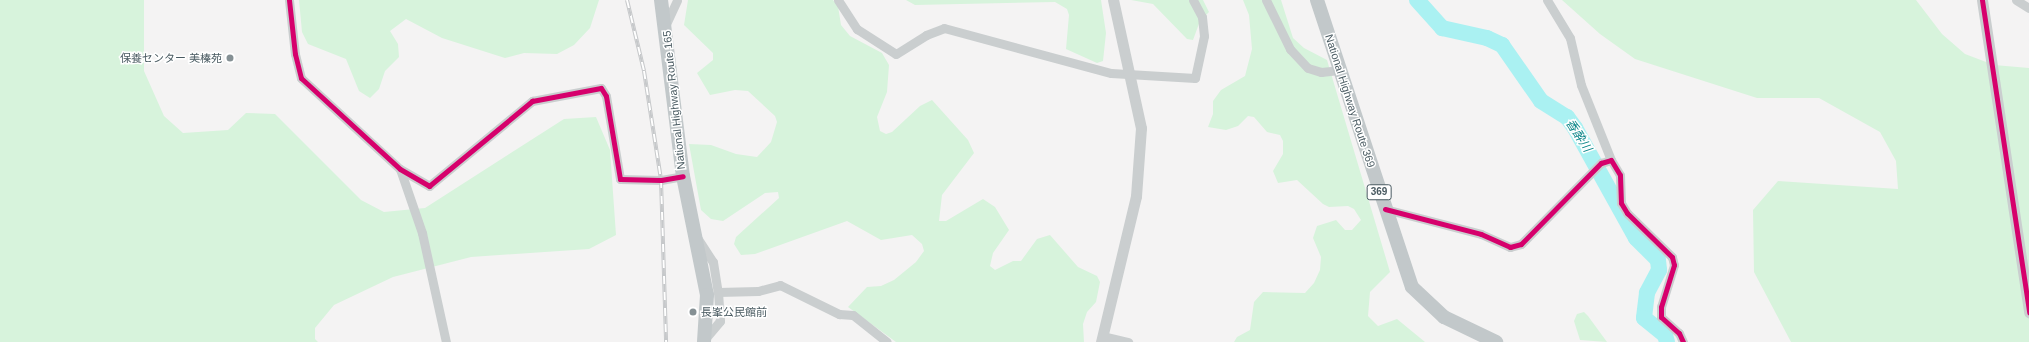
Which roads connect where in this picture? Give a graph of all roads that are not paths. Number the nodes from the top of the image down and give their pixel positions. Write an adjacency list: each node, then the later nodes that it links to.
1 (289, 0): 17 (street)
2 (661, 0): 13 (highway, National Highway Route 165)
3 (677, 0): 13 (street)
4 (838, 0): 15 (street)
5 (1113, 0): 15 (street)
6 (1193, 0): 15 (street)
7 (1266, 0): 14 (street)
8 (1318, 0): 14 (highway, National Highway Route 369 / 369)
9 (1547, 0): 16 (street)
10 (1982, 0): 22 (street)
11 (2016, 0): 12 (street)
12 (2029, 8)
13 (666, 24): 18 (highway, National Highway Route 165)
14 (1339, 70): 19 (highway, National Highway Route 369 / 369)
15 (1128, 72): 23 (street)
16 (1611, 160): 19 (street); 29 (street)
17 (400, 169): 18 (street); 24 (street)
18 (683, 176): 20 (highway, National Highway Route 165)
19 (1385, 208): 28 (highway, National Highway Route 369 / 369)
20 (695, 235): 21 (street); 25 (highway, National Highway Route 165)
21 (718, 292): 25 (street); 26 (street)
22 (2029, 312)
23 (1102, 339): 27 (street)
24 (446, 342)
25 (704, 342)
26 (887, 342)
27 (1128, 342)
28 (1496, 342)
29 (1683, 342)

